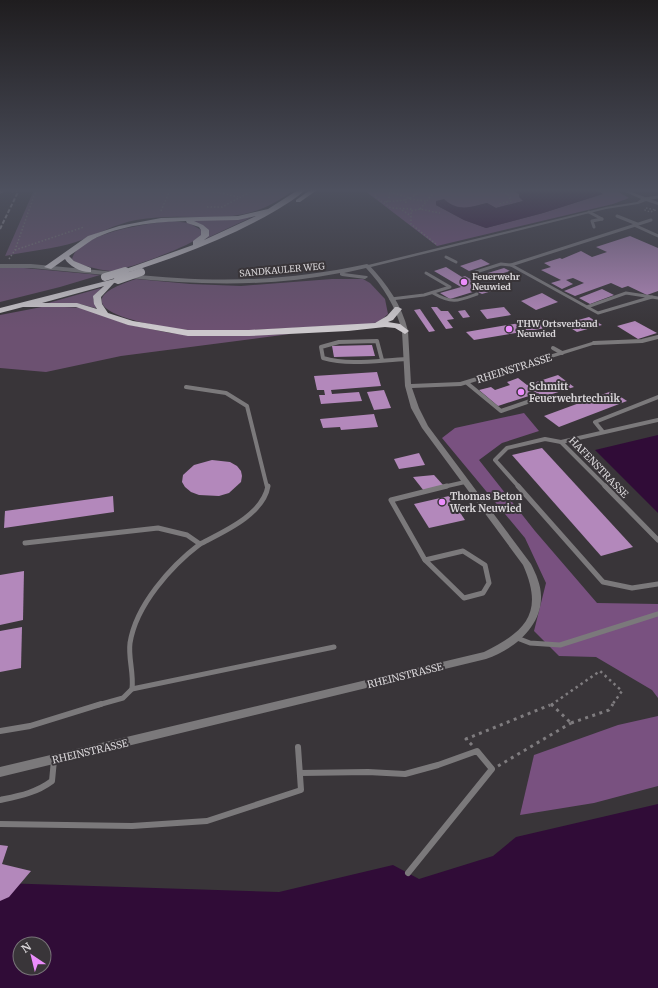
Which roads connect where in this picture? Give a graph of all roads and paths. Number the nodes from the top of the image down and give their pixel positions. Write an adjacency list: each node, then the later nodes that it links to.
1 (20, 236): 11 (path)
2 (57, 236): 11 (path)
3 (96, 236): 12 (highway)
4 (205, 236): 13 (highway)
5 (219, 236): 13 (highway)
6 (233, 236): 26 (highway, bridge)
7 (427, 236): 10 (path)
8 (491, 236): 10 (street, SANDKAULER WEG)
9 (601, 236): 17 (lane)
10 (442, 248): 19 (street, SANDKAULER WEG)
11 (15, 250): 18 (path)
12 (74, 250): 15 (highway); 20 (highway)
13 (183, 251): 35 (highway, bridge)
14 (446, 257): 16 (lane)
15 (68, 258): 20 (highway); 21 (highway)
16 (456, 262)
17 (511, 265): 22 (lane); 34 (lane)
18 (2, 266): 20 (street, SANDKAULER WEG)
19 (367, 266): 24 (street, SANDKAULER WEG); 25 (street); 27 (street, RHEINSTRASSE)
20 (48, 267): 21 (street, SANDKAULER WEG)
21 (88, 270): 24 (street, SANDKAULER WEG)
22 (476, 272)
23 (426, 273): 28 (lane)
24 (326, 275): 25 (street)
25 (366, 277): 27 (street, RHEINSTRASSE)
26 (118, 280): 33 (highway); 37 (highway)
27 (383, 288): 32 (street, RHEINSTRASSE)
28 (433, 293): 29 (lane); 32 (lane)
29 (477, 294)
30 (652, 298): 31 (lane); 34 (lane); 34 (lane)
31 (658, 298)
32 (392, 299): 36 (street, RHEINSTRASSE)
33 (24, 305): 35 (highway); 37 (highway)
34 (587, 307)
35 (1, 308)
36 (398, 309): 38 (highway); 40 (street, RHEINSTRASSE)
37 (104, 313): 39 (highway)
38 (375, 325): 39 (highway); 40 (highway)
39 (348, 328): 40 (highway)
40 (405, 331): 45 (street, RHEINSTRASSE)
41 (658, 337): 42 (lane)
42 (594, 343): 44 (street, RHEINSTRASSE)
43 (553, 348): 44 (lane)
44 (562, 353): 47 (street, RHEINSTRASSE)
45 (407, 359): 46 (lane); 48 (street, RHEINSTRASSE)
46 (382, 360): 46 (lane)
47 (467, 383): 48 (street, RHEINSTRASSE); 51 (lane)
48 (408, 386): 55 (street, RHEINSTRASSE)
49 (186, 387): 58 (lane)
50 (658, 397): 53 (lane)
51 (539, 398)
52 (658, 420): 53 (lane, HAFENSTRASSE)
53 (603, 432): 54 (lane, HAFENSTRASSE)
54 (561, 442): 56 (lane, HAFENSTRASSE); 60 (lane)
55 (465, 482): 59 (lane); 62 (street, RHEINSTRASSE)
56 (658, 540)
57 (25, 543): 58 (lane)
58 (200, 544): 64 (lane)
59 (425, 560): 59 (lane)
60 (658, 584)
61 (658, 614): 62 (lane)
62 (518, 638): 70 (street, RHEINSTRASSE)
63 (334, 647): 64 (lane)
64 (132, 689): 67 (lane)
65 (550, 705): 66 (path); 66 (path); 69 (path)
66 (570, 722): 71 (path)
67 (0, 731)
68 (298, 747): 73 (lane)
69 (477, 752): 71 (lane); 73 (lane)
70 (54, 760): 72 (street, RHEINSTRASSE); 74 (lane)
71 (492, 769): 76 (lane)
72 (0, 772)
73 (300, 773): 75 (lane)
74 (0, 800)
75 (0, 824)
76 (408, 873)

